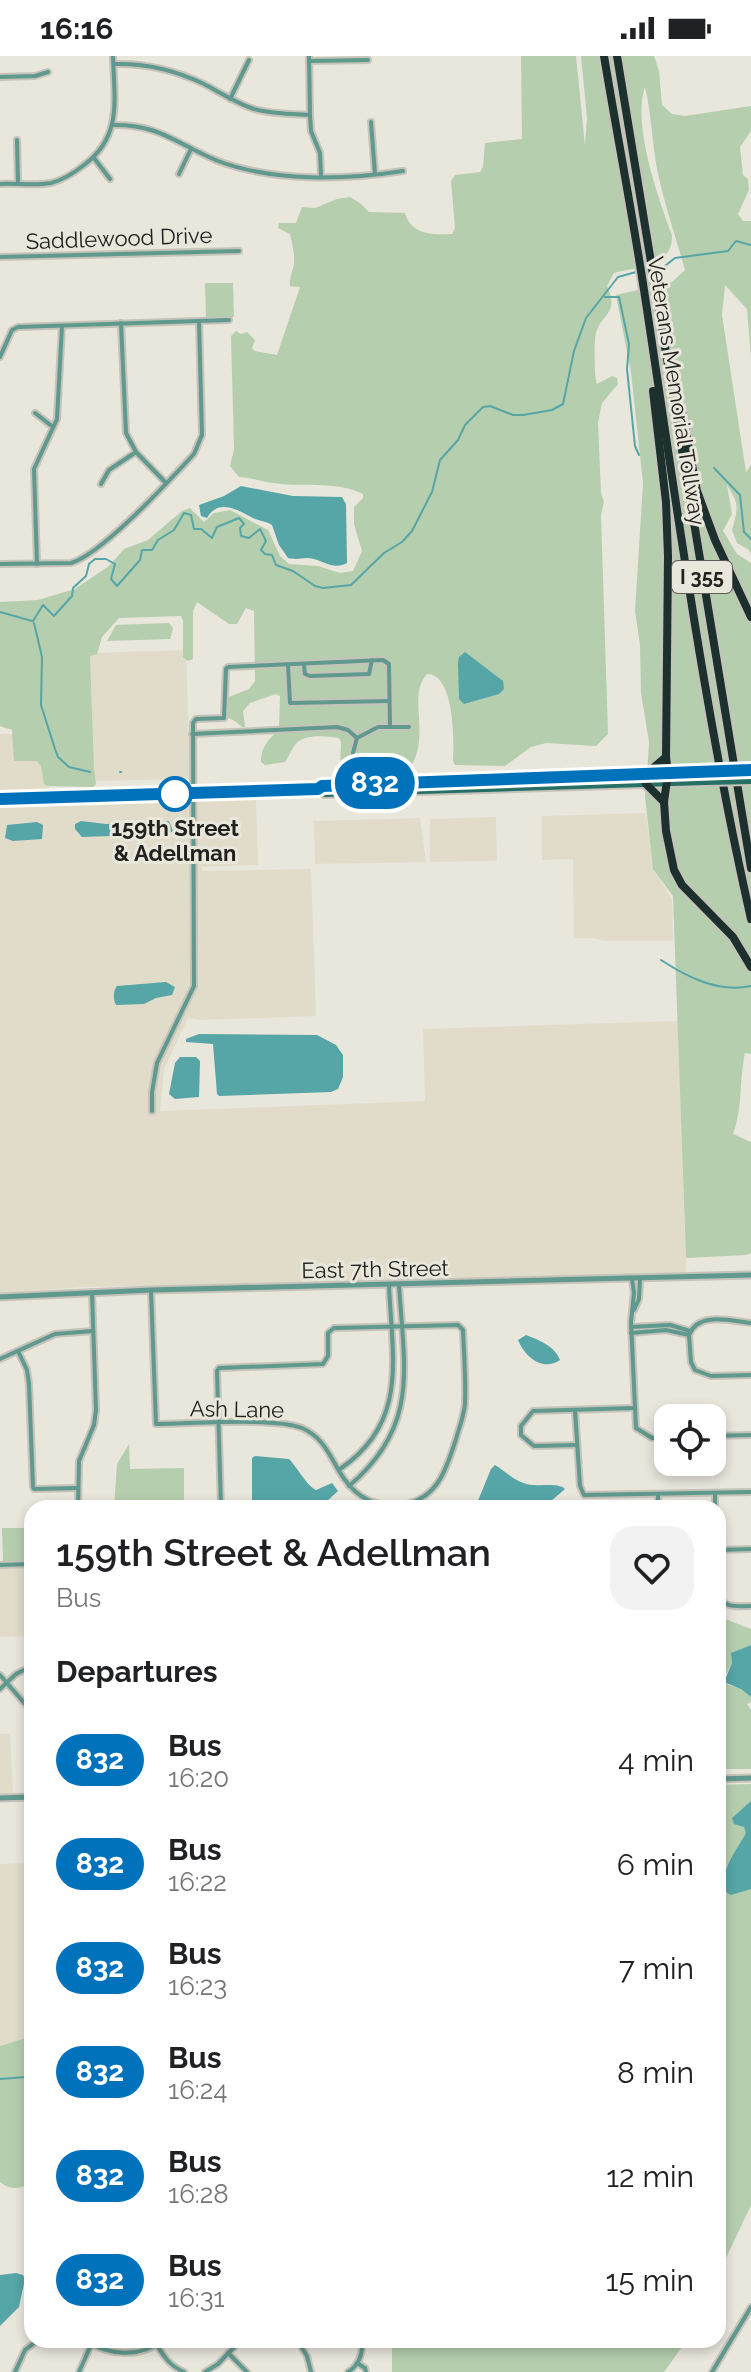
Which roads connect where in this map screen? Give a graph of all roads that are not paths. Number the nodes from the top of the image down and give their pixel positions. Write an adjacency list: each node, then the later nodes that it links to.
1 (113, 56): 7 (street)
2 (604, 56): 32 (highway, Veterans Memorial Tollway / I 355)
3 (617, 56): 26 (highway, Veterans Memorial Tollway / I 355)
4 (309, 59): 6 (street); 11 (street)
5 (249, 60): 10 (street)
6 (368, 60)
7 (114, 64): 10 (street); 13 (street)
8 (48, 72): 9 (street)
9 (0, 77)
10 (230, 99): 11 (street)
11 (310, 115): 20 (street)
12 (371, 122): 19 (street)
13 (113, 125): 15 (street); 16 (street)
14 (17, 140): 22 (street)
15 (191, 149): 18 (street); 20 (street)
16 (94, 158): 21 (street); 22 (street)
17 (403, 171): 19 (street)
18 (179, 174)
19 (375, 174): 20 (street)
20 (321, 176)
21 (110, 179)
22 (18, 183): 23 (street)
23 (0, 184)
24 (239, 251): 25 (street, Saddlewood Drive)
25 (0, 257)
26 (661, 315): 40 (highway); 61 (highway, Veterans Memorial Tollway / I 355)
27 (229, 320): 28 (street)
28 (199, 321): 29 (street); 36 (street)
29 (121, 323): 30 (street); 35 (street)
30 (62, 326): 31 (street); 34 (street)
31 (0, 357)
32 (653, 358): 49 (highway); 62 (highway, Veterans Memorial Tollway / I 355)
33 (35, 413): 34 (street)
34 (53, 427): 39 (street)
35 (136, 452): 36 (street); 37 (street)
36 (166, 483): 39 (street)
37 (101, 484)
38 (0, 564): 39 (street)
39 (37, 564)
40 (751, 617)
41 (372, 660): 43 (street); 43 (street); 44 (street)
42 (288, 665): 43 (street); 44 (street); 47 (street)
43 (304, 665)
44 (389, 701): 45 (street)
45 (390, 727): 46 (street); 48 (street)
46 (409, 727)
47 (192, 734): 48 (street); 58 (street)
48 (357, 738): 55 (street)
49 (666, 757): 51 (highway); 52 (highway)
50 (751, 770): 51 (main road, bridge)
51 (668, 773): 52 (main road); 54 (highway)
52 (646, 774): 55 (main road)
53 (751, 781): 54 (main road, bridge)
54 (666, 783): 56 (main road); 60 (highway)
55 (356, 784): 57 (main road)
56 (646, 784): 57 (main road); 60 (highway)
57 (318, 789): 58 (main road)
58 (193, 794): 59 (main road); 64 (street)
59 (0, 799)
60 (664, 802): 63 (highway)
61 (751, 868)
62 (751, 919)
63 (751, 967)
64 (152, 1111)
65 (751, 1275): 67 (street, East 7th Street)
66 (632, 1279): 67 (street, East 7th Street); 69 (street, East 7th Street); 73 (street)
67 (640, 1279): 73 (street)
68 (389, 1285): 69 (street, East 7th Street); 70 (street, East 7th Street); 75 (street)
69 (399, 1285): 76 (street)
70 (151, 1290): 71 (street, East 7th Street); 87 (street, Ash Lane)
71 (92, 1293): 72 (street, East 7th Street); 78 (street)
72 (0, 1297)
73 (632, 1312): 77 (street)
74 (751, 1323): 79 (street)
75 (391, 1327): 76 (street); 83 (street); 87 (street)
76 (401, 1327): 84 (street); 101 (street)
77 (631, 1330): 79 (street); 85 (street)
78 (93, 1331): 80 (street); 94 (street)
79 (690, 1333): 82 (street)
80 (18, 1351): 81 (street); 94 (street)
81 (0, 1359)
82 (751, 1375)
83 (391, 1395): 84 (street); 92 (street)
84 (402, 1395): 93 (street)
85 (634, 1408): 86 (street); 90 (street)
86 (575, 1410): 91 (street); 91 (street)
87 (219, 1424): 92 (street, Ash Lane); 99 (street)
88 (751, 1435): 89 (street)
89 (726, 1436)
90 (654, 1438)
91 (577, 1445): 97 (street)
92 (340, 1469): 93 (street, Ash Lane)
93 (349, 1486): 100 (street)
94 (78, 1488): 98 (street)
95 (751, 1492): 96 (street)
96 (715, 1493): 97 (street); 103 (street)
97 (658, 1495): 102 (street)
98 (78, 1500)
99 (221, 1500)
100 (368, 1500)
101 (417, 1500)
102 (658, 1500)
103 (715, 1500)
104 (751, 1549): 105 (street)
105 (726, 1550)
106 (24, 1564): 107 (street)
107 (0, 1565)
108 (726, 1604): 109 (street)
109 (751, 1606)
110 (24, 1669): 112 (street)
111 (0, 1675): 112 (street)
112 (7, 1682): 113 (street); 114 (street)
113 (0, 1689)
114 (24, 1702)
115 (751, 1778): 116 (street)
116 (726, 1779)
117 (24, 1797): 118 (street)
118 (0, 1798)
119 (751, 2307): 138 (street)
120 (28, 2348): 130 (street)
121 (91, 2348): 131 (street)
122 (101, 2348): 123 (street)
123 (146, 2348)
124 (159, 2348): 132 (street)
125 (233, 2348): 128 (street)
126 (302, 2348): 135 (street)
127 (363, 2348): 129 (street)
128 (228, 2353): 133 (street); 134 (street)
129 (357, 2363): 136 (street); 137 (street)
130 (15, 2372)
131 (79, 2372)
132 (184, 2372)
133 (205, 2372)
134 (247, 2372)
135 (311, 2372)
136 (350, 2372)
137 (366, 2372)
138 (712, 2372)

